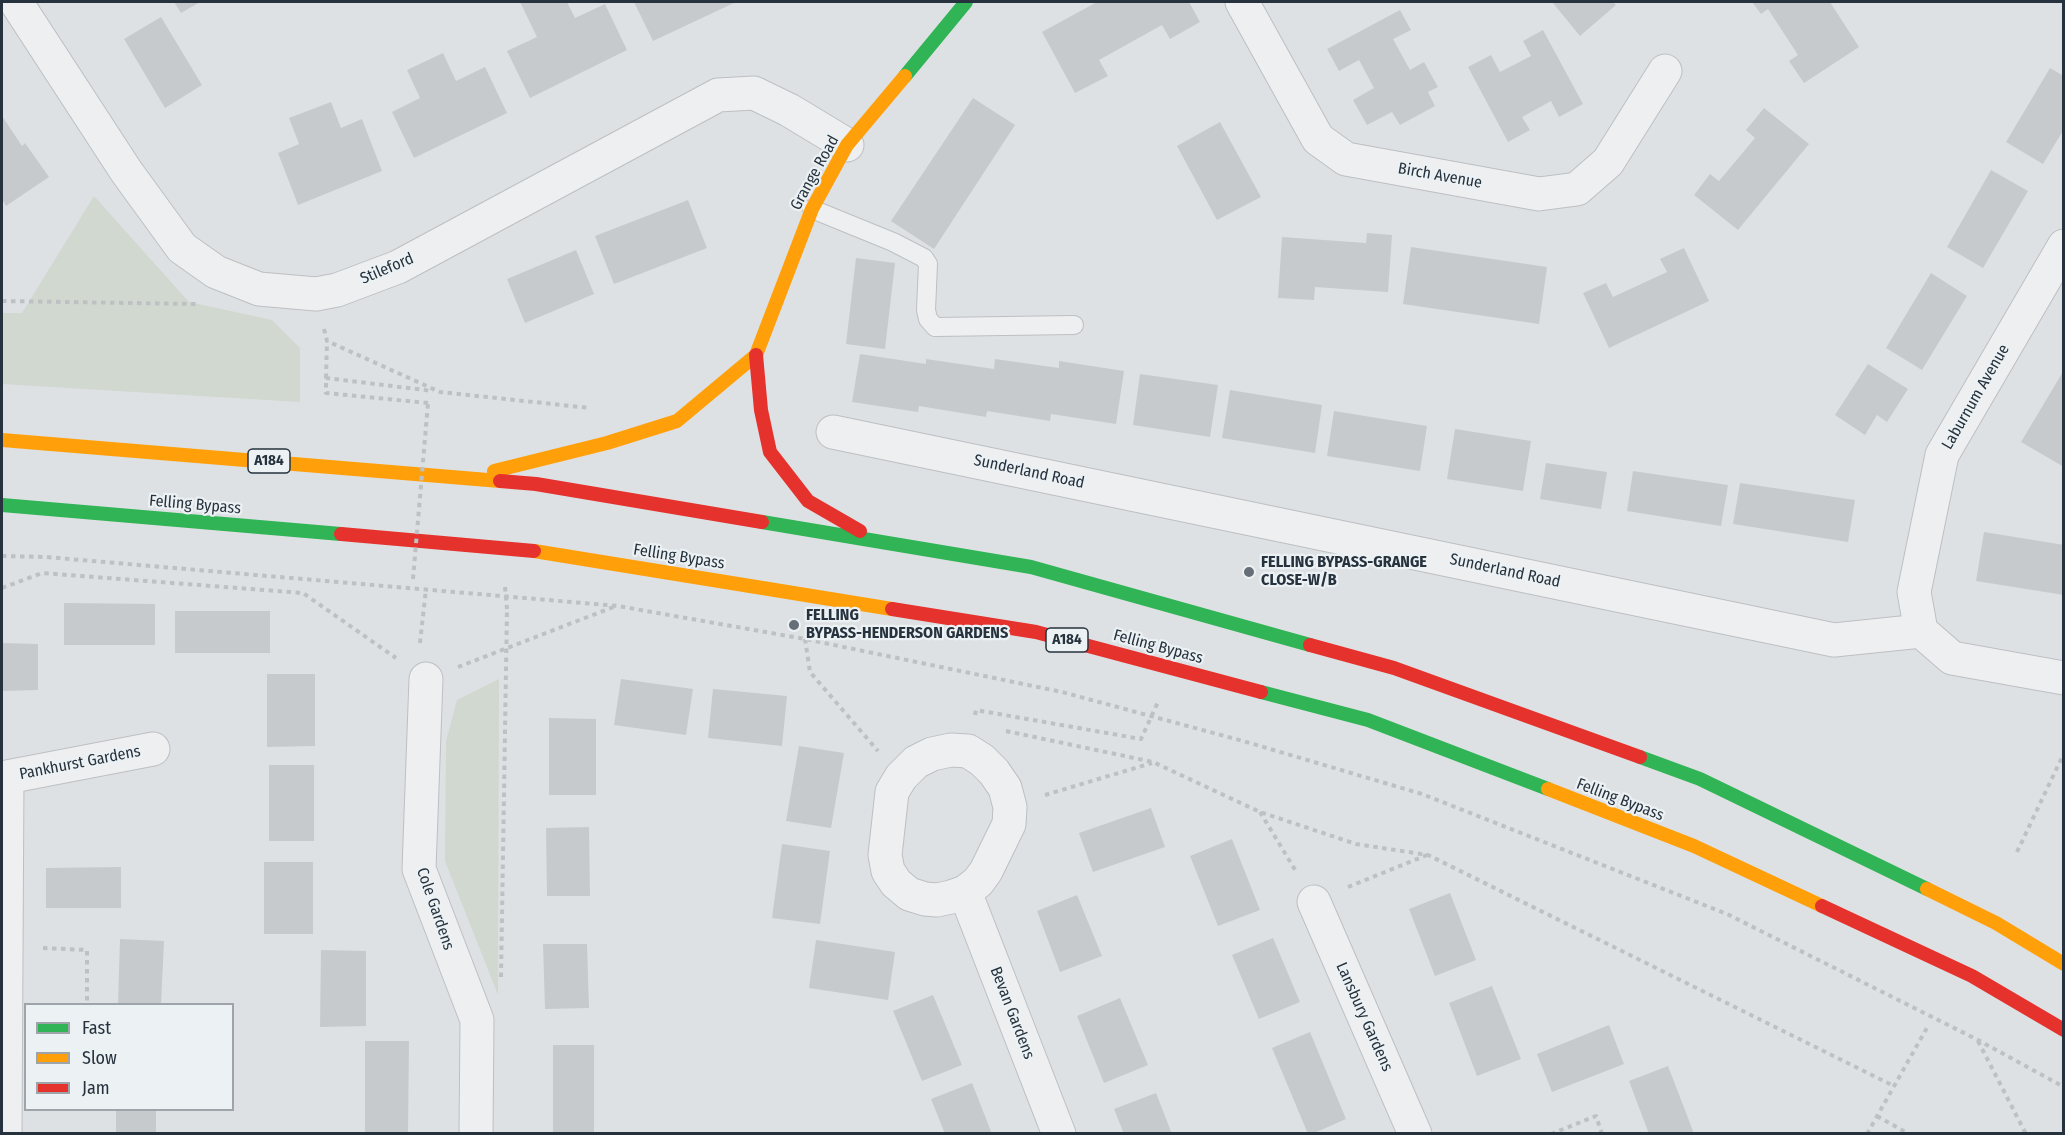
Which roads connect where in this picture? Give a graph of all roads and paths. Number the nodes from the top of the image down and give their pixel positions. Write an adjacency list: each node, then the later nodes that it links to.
1 (966, 2): 5 (main road, Grange Road)
2 (1242, 2): 4 (street, Birch Avenue)
3 (20, 3): 8 (street, Stileford)
4 (1665, 71)
5 (847, 145): 6 (main road, Grange Road); 8 (street, Stileford)
6 (812, 209): 11 (lane); 13 (main road, Grange Road)
7 (2064, 246): 29 (street, Laburnum Avenue)
8 (316, 294): 12 (path)
9 (2, 301): 10 (path)
10 (204, 304)
11 (1074, 326)
12 (327, 341): 14 (path); 15 (path)
13 (756, 355): 19 (main road); 21 (main road)
14 (326, 378): 15 (path); 23 (path, bridge)
15 (440, 392): 16 (path)
16 (591, 408)
17 (833, 432): 29 (street, Sunderland Road)
18 (2, 440): 19 (main road, A184)
19 (469, 478): 21 (main road, A184)
20 (2, 505): 32 (main road, Felling Bypass / A184)
21 (878, 542): 49 (main road, A184)
22 (2, 556): 26 (path)
23 (413, 579)
24 (506, 587): 31 (path, bridge)
25 (2, 588): 34 (path)
26 (426, 589): 28 (path); 34 (path)
27 (620, 597): 28 (path)
28 (618, 606): 30 (path); 31 (path)
29 (1921, 631): 33 (street)
30 (805, 639): 35 (path); 41 (path)
31 (507, 649): 34 (path); 51 (path)
32 (1171, 667): 35 (path); 53 (main road, Felling Bypass / A184)
33 (2064, 678)
34 (426, 679): 51 (street, Cole Gardens)
35 (1152, 717): 36 (path); 54 (path)
36 (971, 737): 39 (path); 41 (street); 42 (street)
37 (153, 748): 40 (street, Pankhurst Gardens)
38 (2064, 753): 44 (path)
39 (1153, 762): 42 (path); 43 (path)
40 (4, 777): 48 (street, Pankhurst Gardens)
41 (901, 777): 46 (street)
42 (1010, 807): 46 (street)
43 (1260, 812): 45 (path); 47 (path)
44 (2017, 852)
45 (1428, 855): 47 (path); 55 (path)
46 (965, 892): 60 (street, Bevan Gardens)
47 (1314, 902): 61 (street, Lansbury Gardens)
48 (6, 946): 50 (path); 58 (street, Pankhurst Gardens)
49 (2064, 964)
50 (87, 1003)
51 (477, 1020): 59 (street, Cole Gardens)
52 (1928, 1026): 55 (path)
53 (2064, 1030)
54 (1978, 1040): 56 (path); 66 (path)
55 (1894, 1086): 57 (path)
56 (2064, 1087)
57 (1877, 1116): 64 (path); 65 (path)
58 (5, 1134)
59 (476, 1134)
60 (1059, 1134)
61 (1415, 1134)
62 (1551, 1134): 63 (path)
63 (1602, 1134)
64 (1867, 1134)
65 (1909, 1134)
66 (2026, 1134)

